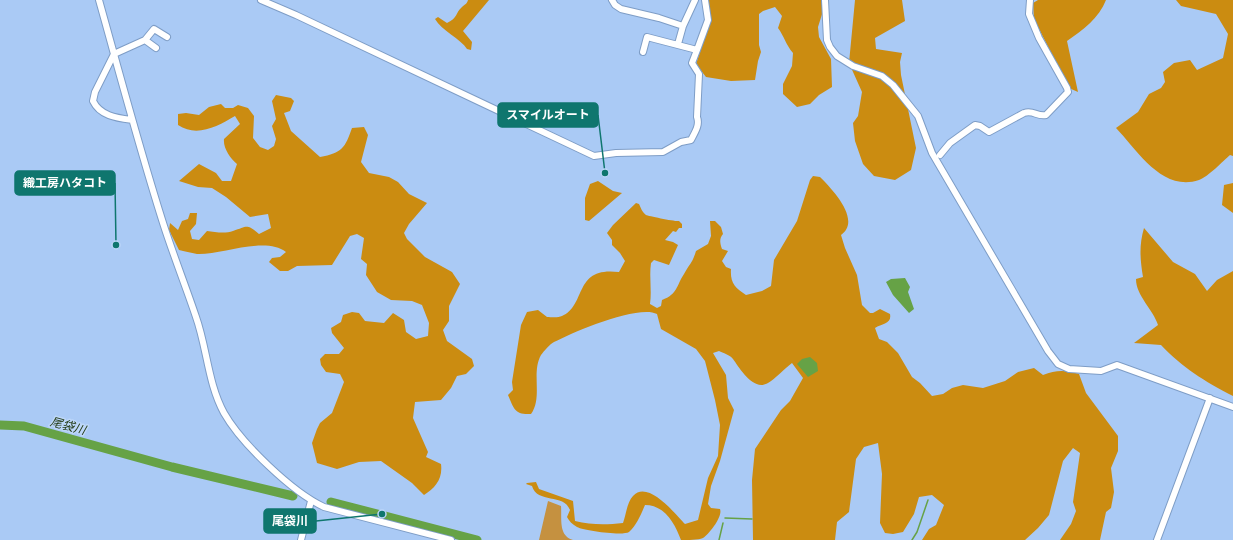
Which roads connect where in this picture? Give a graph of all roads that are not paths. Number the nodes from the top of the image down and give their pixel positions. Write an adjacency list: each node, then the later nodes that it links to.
1 (99, 0): 15 (street)
2 (261, 0): 13 (street)
3 (612, 0): 8 (street)
4 (695, 0): 8 (street)
5 (705, 0): 13 (street)
6 (825, 0): 18 (street)
7 (1030, 0): 17 (street)
8 (683, 26): 11 (street)
9 (167, 37): 10 (street)
10 (145, 40): 12 (street); 15 (street)
11 (678, 44): 13 (street); 14 (street)
12 (156, 48)
13 (697, 50)
14 (643, 52)
15 (114, 54): 16 (street); 16 (street)
16 (132, 120): 20 (street)
17 (940, 155)
18 (1210, 398): 19 (street); 23 (street)
19 (1233, 407)
20 (311, 501): 21 (street); 22 (street)
21 (300, 540)
22 (451, 540)
23 (1157, 540)

